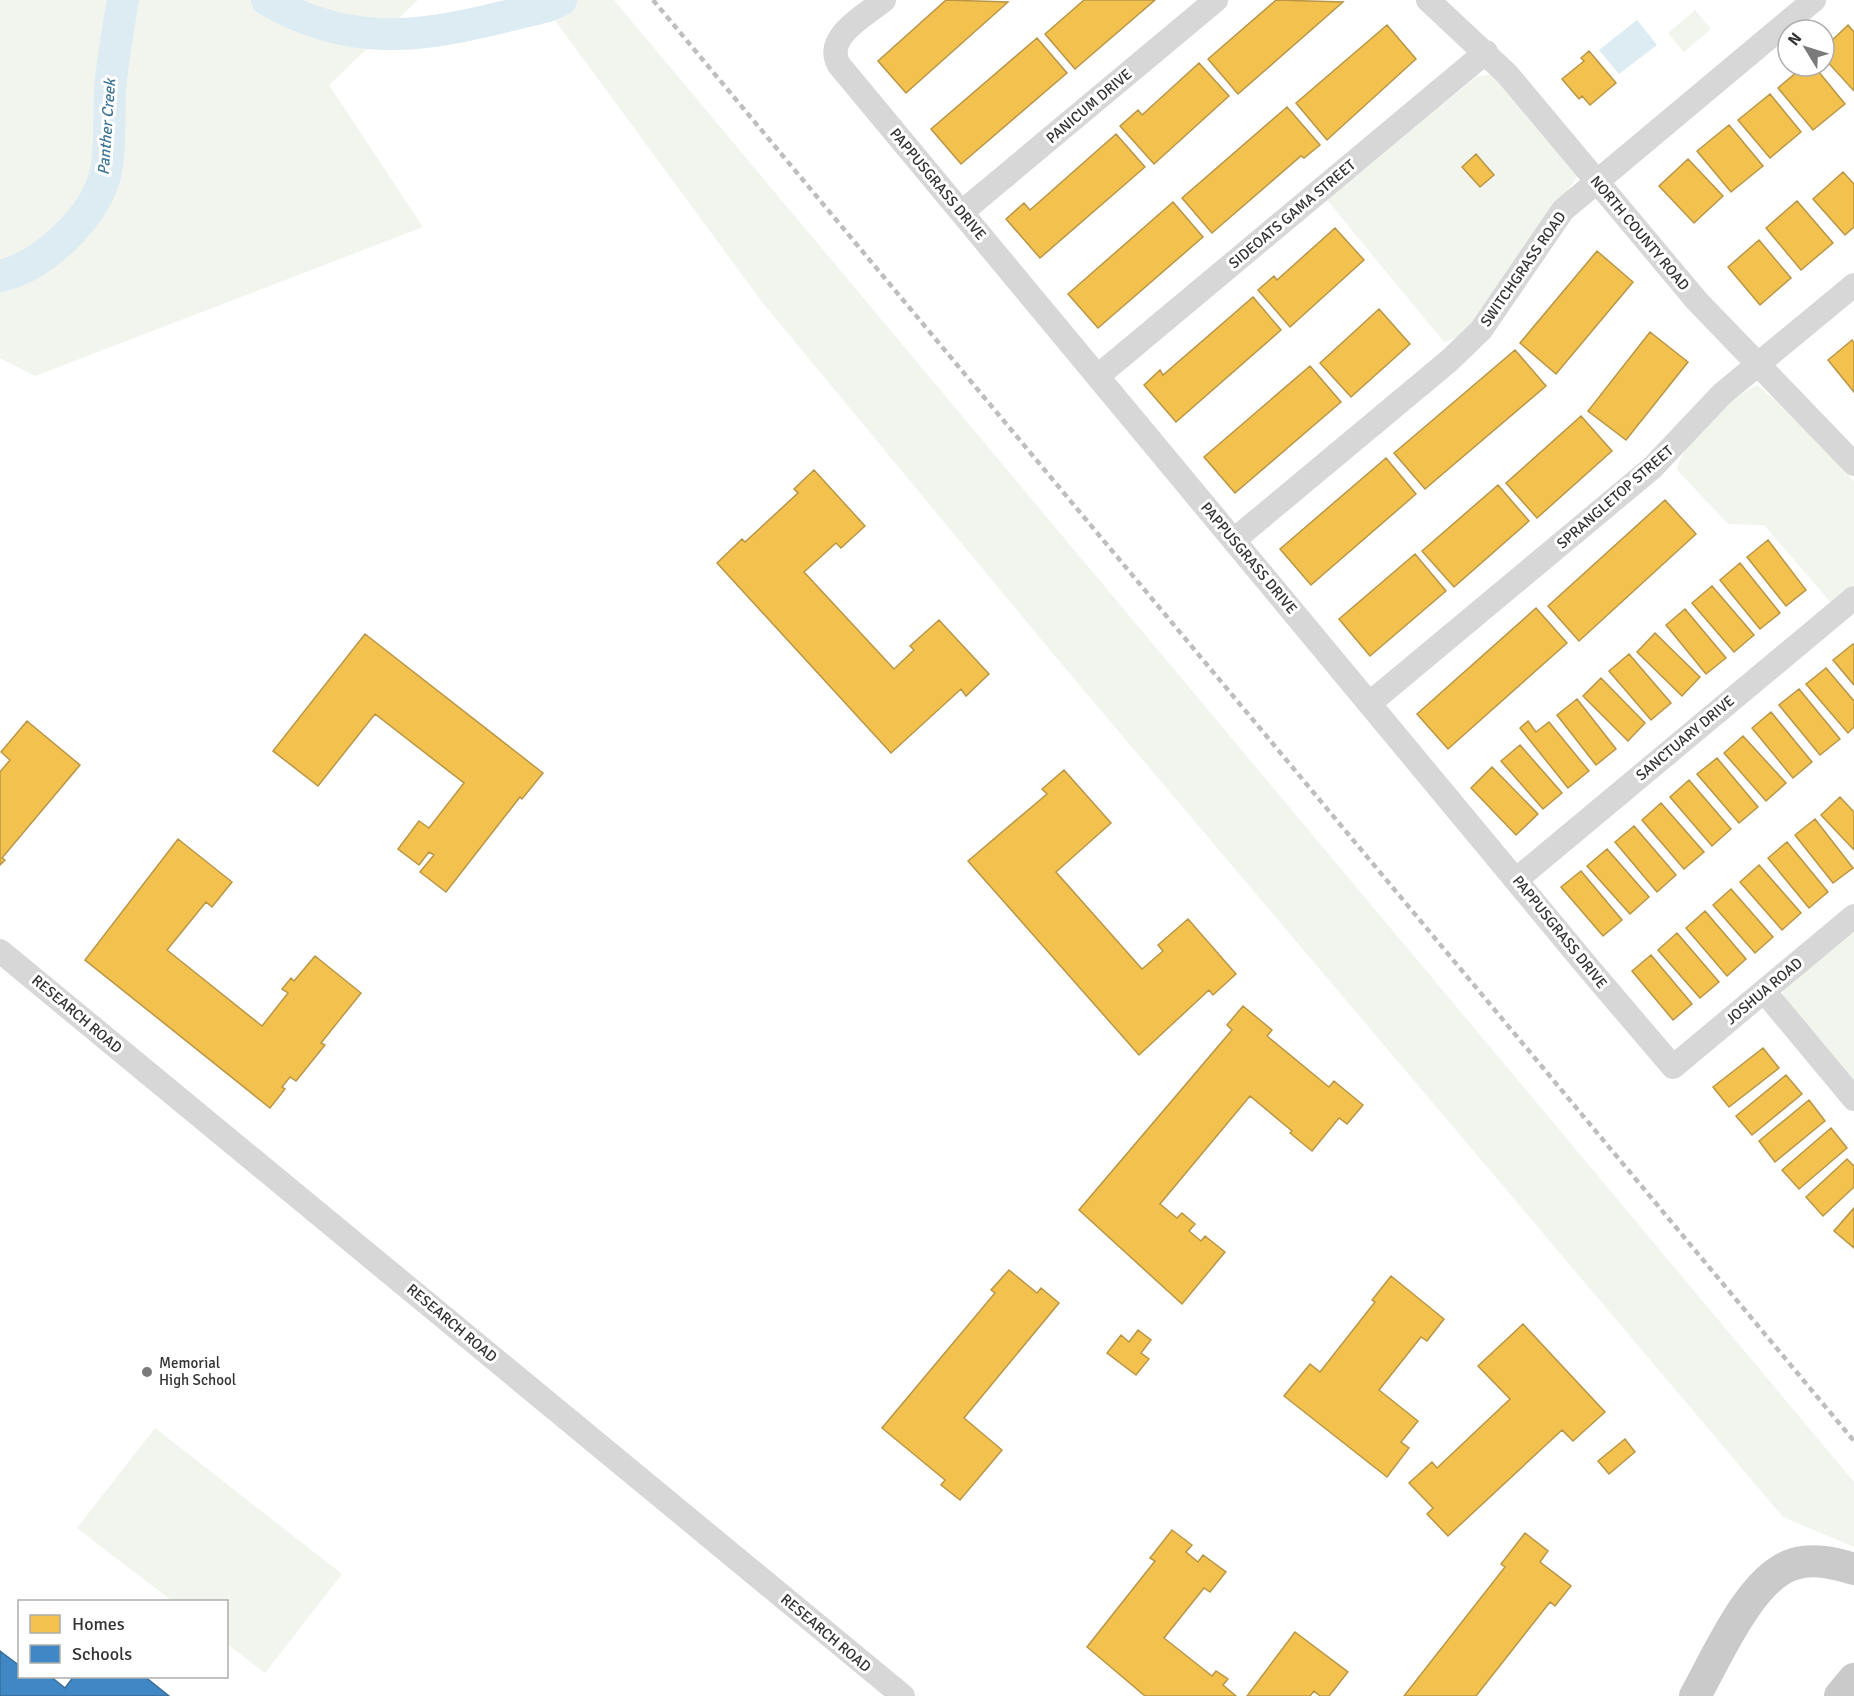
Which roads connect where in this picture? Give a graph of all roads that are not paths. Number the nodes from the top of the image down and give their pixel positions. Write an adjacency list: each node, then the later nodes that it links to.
1 (884, 0): 7 (street, PAPPUSGRASS DRIVE)
2 (1216, 0): 7 (street, PANICUM DRIVE)
3 (1428, 0): 5 (street, NORTH COUNTY ROAD)
4 (1814, 0): 6 (street, SWITCHGRASS ROAD)
5 (1486, 52): 6 (street, NORTH COUNTY ROAD); 10 (street, SIDEOATS GAMA STREET)
6 (1597, 181): 9 (street, NORTH COUNTY ROAD); 12 (street, SWITCHGRASS ROAD)
7 (962, 212): 10 (street, PAPPUSGRASS DRIVE)
8 (1854, 285): 9 (street, SPRANGLETOP STREET)
9 (1758, 365): 11 (street, NORTH COUNTY ROAD); 14 (street, SPRANGLETOP STREET)
10 (1098, 376): 12 (street, PAPPUSGRASS DRIVE)
11 (1854, 465)
12 (1234, 540): 14 (street, PAPPUSGRASS DRIVE)
13 (1854, 598): 15 (street, SANCTUARY DRIVE)
14 (1370, 703): 15 (street, PAPPUSGRASS DRIVE)
15 (1517, 879): 19 (street, PAPPUSGRASS DRIVE)
16 (1854, 916): 18 (street, JOSHUA ROAD)
17 (0, 951): 22 (street, RESEARCH ROAD)
18 (1764, 991): 19 (street, JOSHUA ROAD); 20 (street)
19 (1673, 1066)
20 (1854, 1099)
21 (1854, 1569): 23 (main road)
22 (903, 1696)
23 (1695, 1696)

